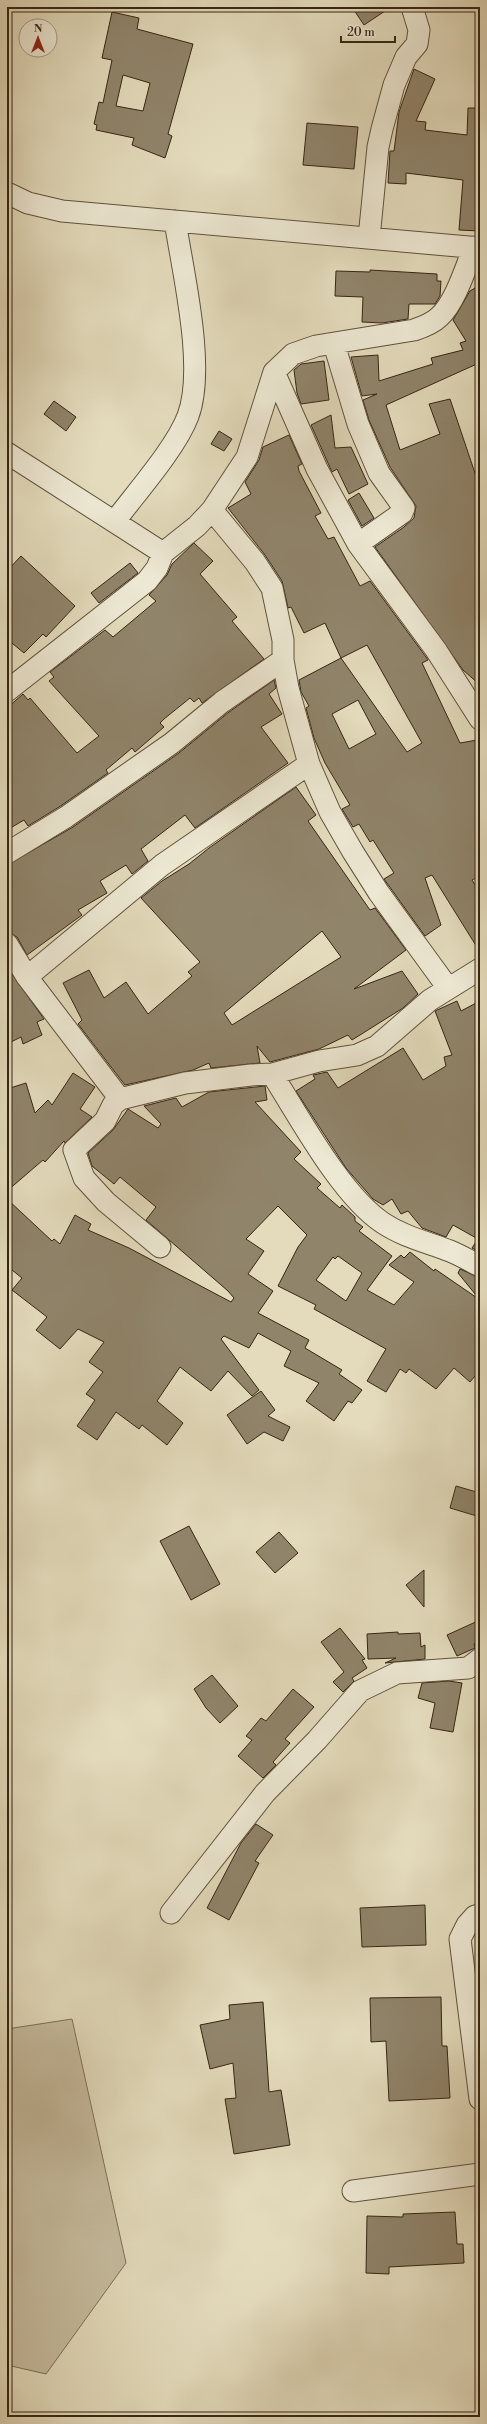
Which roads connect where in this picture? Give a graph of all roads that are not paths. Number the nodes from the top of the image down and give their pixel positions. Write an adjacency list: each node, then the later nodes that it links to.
1 (412, 7): 4 (street)
2 (7, 193): 3 (street)
3 (175, 221): 4 (street); 10 (street)
4 (369, 238): 5 (street)
5 (477, 248): 6 (street)
6 (334, 344): 7 (street); 11 (street)
7 (274, 372): 9 (street); 11 (street)
8 (7, 454): 10 (street)
9 (212, 510): 12 (street); 13 (street)
10 (115, 521): 12 (street)
11 (358, 544): 15 (street)
12 (163, 553): 14 (street)
13 (283, 660): 16 (street); 17 (street)
14 (7, 691)
15 (480, 719)
16 (310, 764): 20 (street); 21 (street)
17 (7, 853)
18 (7, 944): 20 (street)
19 (480, 968): 21 (street)
20 (27, 976): 23 (street)
21 (448, 988): 22 (street)
22 (272, 1074): 23 (street); 25 (street)
23 (120, 1099): 24 (street)
24 (160, 1247)
25 (480, 1266)
26 (480, 1659): 27 (street)
27 (171, 1913)
28 (480, 1915): 29 (street)
29 (480, 2099)
30 (480, 2174): 31 (street)
31 (354, 2191)

